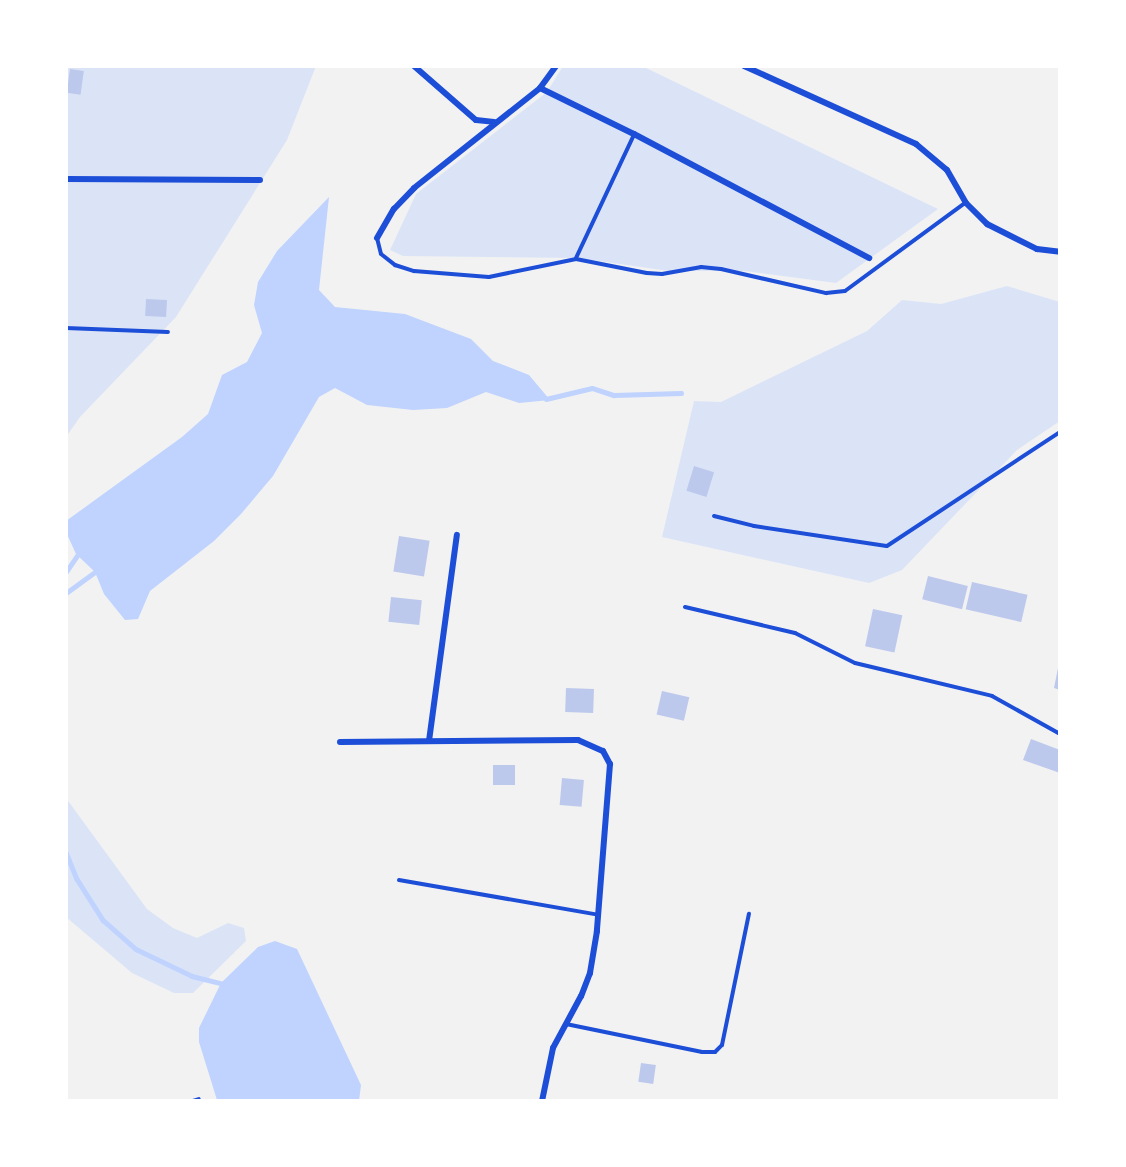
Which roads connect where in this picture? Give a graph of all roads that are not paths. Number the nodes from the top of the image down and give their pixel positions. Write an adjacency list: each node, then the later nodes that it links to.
1 (414, 66): 5 (street)
2 (556, 66): 4 (street)
3 (744, 66): 9 (street)
4 (540, 88): 5 (street); 6 (street)
5 (495, 122): 10 (street)
6 (634, 134): 12 (street); 13 (lane)
7 (66, 179): 8 (street)
8 (260, 180)
9 (966, 203): 11 (street); 13 (lane)
10 (377, 238): 13 (lane)
11 (1060, 252)
12 (869, 258)
13 (576, 259)
14 (66, 328): 15 (lane)
15 (168, 332)
16 (1060, 432): 17 (lane)
17 (714, 516)
18 (457, 535): 21 (street)
19 (685, 607): 20 (lane)
20 (1060, 734)
21 (429, 741): 22 (street); 25 (street)
22 (340, 742)
23 (399, 880): 25 (lane)
24 (749, 914): 26 (lane)
25 (598, 915): 26 (street)
26 (565, 1024): 29 (street)
27 (198, 1099): 28 (lane)
28 (193, 1101)
29 (542, 1101)

